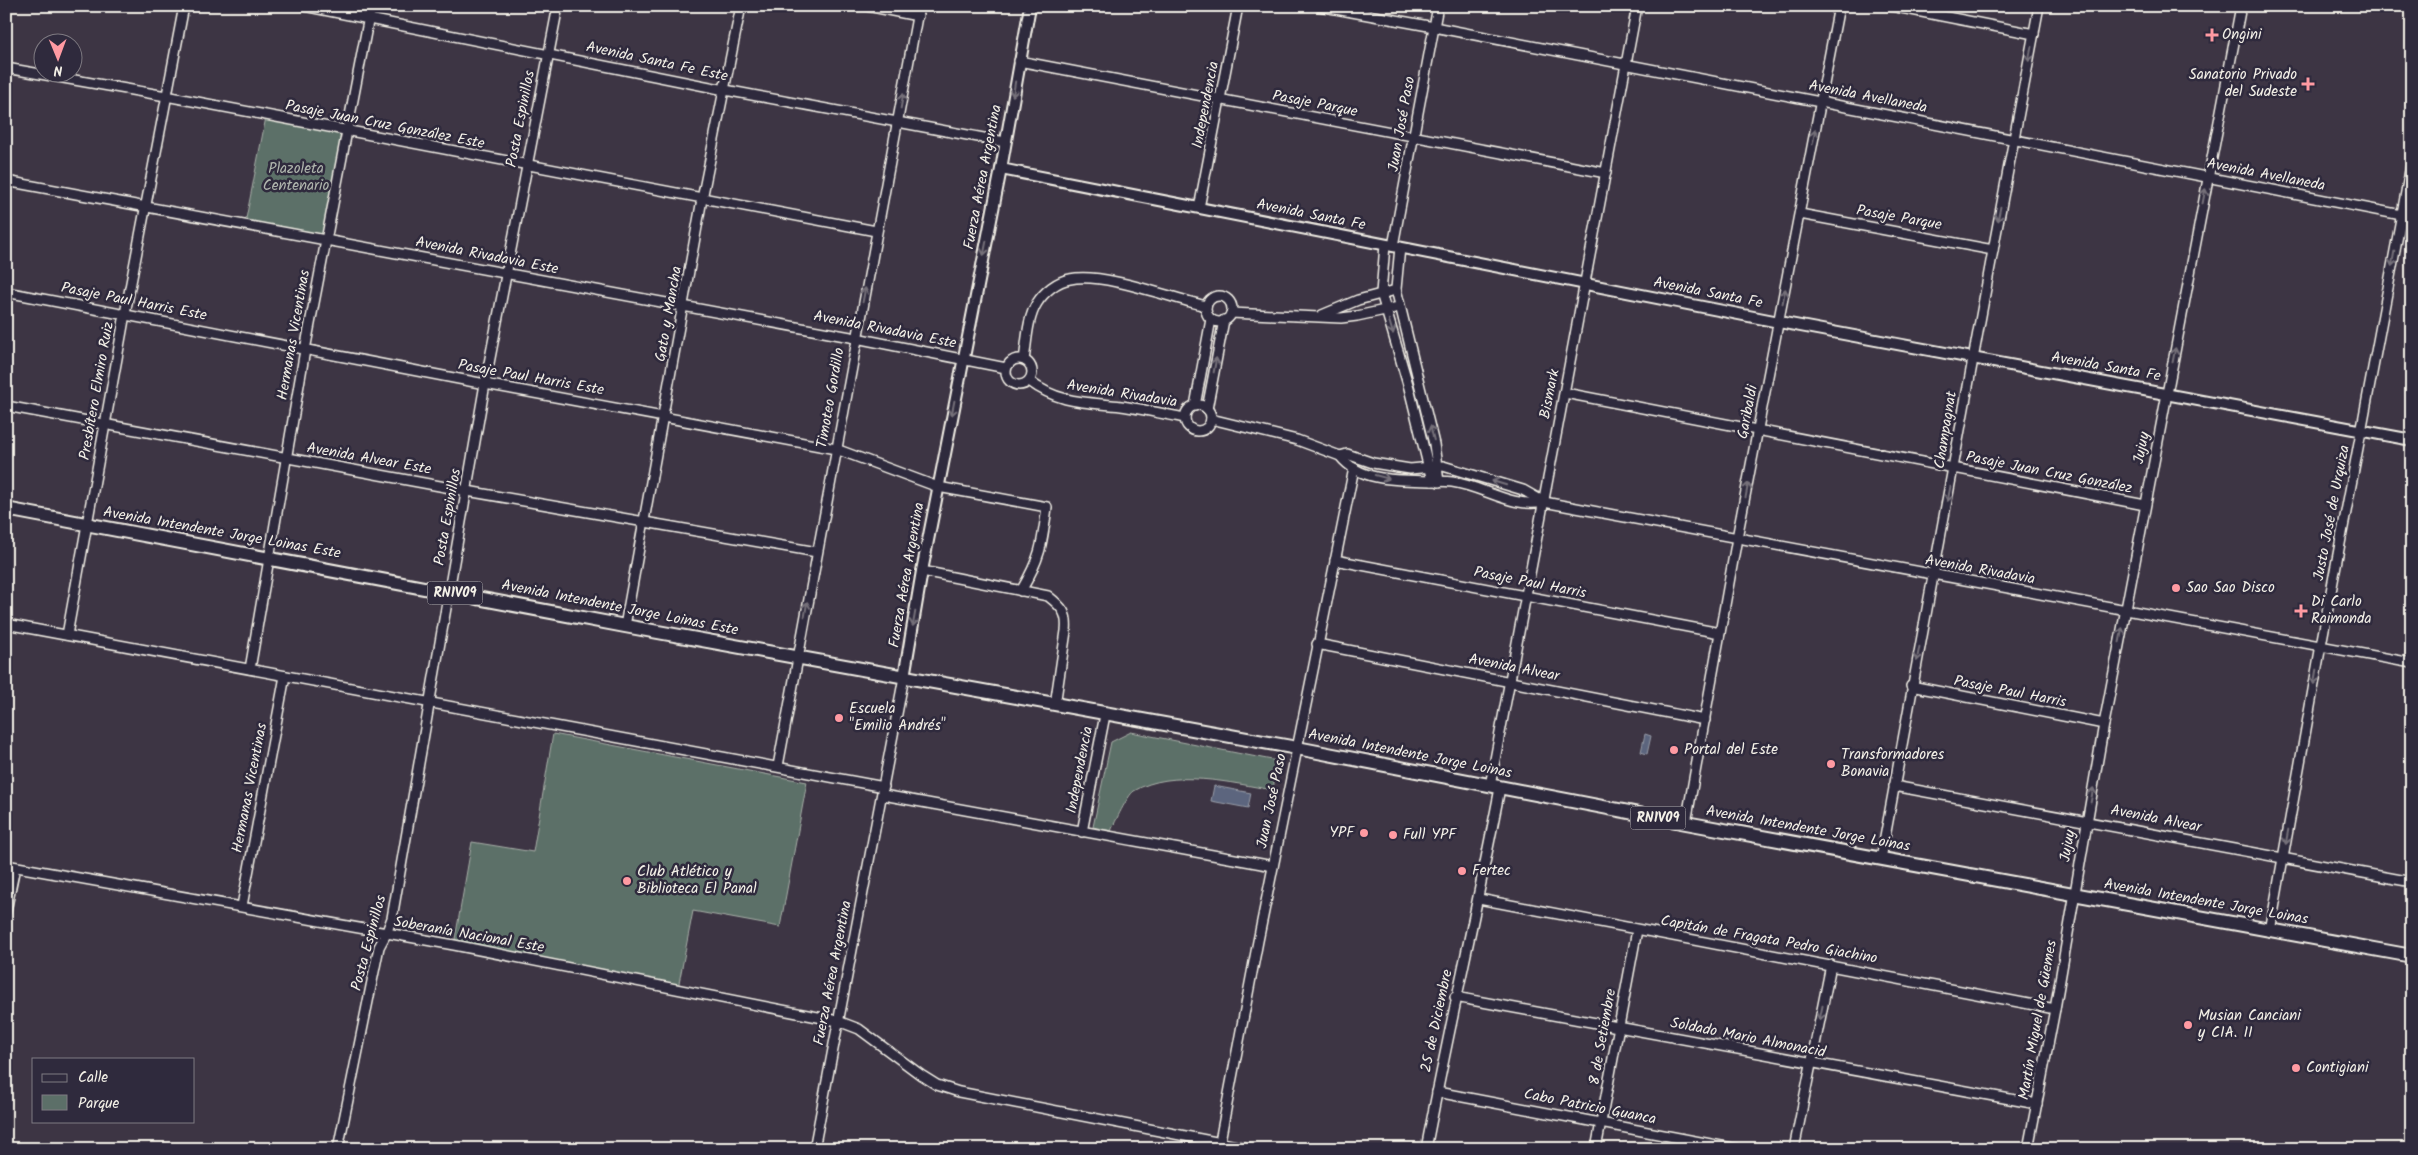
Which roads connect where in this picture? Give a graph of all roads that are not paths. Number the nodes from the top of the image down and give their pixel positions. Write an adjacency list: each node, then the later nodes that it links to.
1 (184, 6): 25 (street, Presbítero Elmiro Ruiz)
2 (304, 6): 17 (street, Avenida Santa Fe Este)
3 (371, 6): 17 (street, Hermanas Vicentinas)
4 (558, 6): 20 (street, Posta Espinillos)
5 (741, 6): 24 (street, Gato y Mancha)
6 (867, 6): 16 (street)
7 (1030, 6): 21 (street, Fuerza Aérea Argentina)
8 (1238, 6): 26 (street, Independencia)
9 (1319, 6): 18 (street, Avenida Avellaneda)
10 (1438, 6): 18 (street, Juan José Paso)
11 (1637, 6): 22 (street, Bismark)
12 (1839, 6): 27 (street, Garibaldi)
13 (1891, 6): 19 (street)
14 (2039, 6): 19 (street, Champagnat)
15 (2241, 6): 37 (street, Jujuy)
16 (918, 11): 28 (street, Timoteo Gordillo, one-way to 16)
17 (368, 19): 20 (street, Avenida Santa Fe Este); 29 (street, Hermanas Vicentinas)
18 (1434, 27): 22 (street, Avenida Avellaneda); 30 (street, Juan José Paso)
19 (2034, 34): 31 (street, Champagnat, one-way to 31)
20 (548, 54): 24 (street, Avenida Santa Fe Este); 34 (street, Posta Espinillos)
21 (1018, 61): 26 (street, Pasaje Parque); 32 (street, Fuerza Aérea Argentina, one-way to 32)
22 (1626, 64): 27 (street, Avenida Avellaneda); 36 (street, Bismark)
23 (6, 68): 25 (street, Pasaje Juan Cruz González Este)
24 (725, 90): 28 (street, Avenida Santa Fe Este); 39 (street, Gato y Mancha)
25 (166, 96): 29 (street, Pasaje Juan Cruz González Este); 40 (street, Presbítero Elmiro Ruiz)
26 (1221, 100): 30 (street, Pasaje Parque); 41 (street, Independencia)
27 (1821, 102): 31 (street, Avenida Avellaneda); 42 (street, Garibaldi, one-way to 27)
28 (898, 124): 32 (street, Avenida Santa Fe Este); 45 (street, Timoteo Gordillo)
29 (346, 131): 34 (street, Pasaje Juan Cruz González Este); 46 (street, Hermanas Vicentinas)
30 (1414, 136): 36 (street, Pasaje Parque); 47 (street, Juan José Paso)
31 (2014, 140): 37 (street, Avenida Avellaneda); 48 (street, Champagnat, one-way to 48)
32 (1005, 142): 35 (street, Fuerza Aérea Argentina)
33 (2412, 160): 43 (street, Justo José de Urquiza)
34 (526, 166): 39 (street, Pasaje Juan Cruz González Este); 49 (street, Posta Espinillos)
35 (1000, 169): 41 (street, Avenida Santa Fe); 66 (street, Fuerza Aérea Argentina, one-way to 66)
36 (1606, 173): 50 (street, Bismark)
37 (2208, 178): 43 (street, Avenida Avellaneda); 72 (street, Jujuy, one-way to 37)
38 (6, 181): 40 (street, Avenida Rivadavia Este)
39 (702, 199): 45 (street, Pasaje Juan Cruz González Este); 55 (street, Gato y Mancha)
40 (146, 205): 46 (street, Avenida Rivadavia Este); 58 (street, Presbítero Elmiro Ruiz)
41 (1200, 208): 47 (street, Avenida Santa Fe)
42 (1800, 214): 48 (street, Pasaje Parque); 62 (street, Garibaldi, one-way to 42)
43 (2401, 215): 44 (street, Avenida Avellaneda); 80 (street, Justo José de Urquiza, one-way to 80)
44 (2412, 217)
45 (876, 231): 63 (street, Timoteo Gordillo, one-way to 45)
46 (325, 240): 49 (street, Avenida Rivadavia Este); 64 (street, Hermanas Vicentinas)
47 (1393, 246): 50 (street, Avenida Santa Fe); 51 (street, Juan José Paso); 53 (street, Juan José Paso)
48 (1993, 250): 65 (street, Champagnat)
49 (508, 273): 55 (street, Avenida Rivadavia Este); 70 (street, Posta Espinillos)
50 (1585, 284): 62 (street, Avenida Santa Fe); 71 (street, Bismark)
51 (1396, 290): 53 (street); 56 (street, Juan José Paso)
52 (6, 292): 58 (street, Pasaje Paul Harris Este)
53 (1381, 293): 57 (street, Juan José Paso); 59 (street)
54 (1206, 306): 60 (street); 61 (street); 67 (street)
55 (684, 307): 63 (street, Avenida Rivadavia Este); 76 (street, Gato y Mancha)
56 (1399, 307): 57 (street); 86 (street, Juan José Paso, one-way to 56)
57 (1386, 310): 59 (street); 86 (street, Juan José Paso, one-way to 86)
58 (125, 314): 64 (street, Pasaje Paul Harris Este); 79 (street, Presbítero Elmiro Ruiz)
59 (1322, 316): 60 (street)
60 (1227, 317): 61 (street); 75 (street, one-way to 60)
61 (1211, 319): 74 (street)
62 (1779, 322): 65 (street, Avenida Santa Fe); 81 (street, Garibaldi)
63 (856, 338): 66 (street, Avenida Rivadavia Este); 83 (street, Timoteo Gordillo)
64 (305, 350): 70 (street, Pasaje Paul Harris Este); 85 (street, Hermanas Vicentinas)
65 (1972, 358): 72 (street, Avenida Santa Fe); 88 (street, Champagnat)
66 (962, 359): 68 (street); 90 (street, Fuerza Aérea Argentina, one-way to 90)
67 (1024, 360): 68 (street); 69 (street)
68 (1006, 368): 69 (street, Avenida Rivadavia)
69 (1029, 381): 77 (street, Avenida Rivadavia)
70 (485, 384): 76 (street, Pasaje Paul Harris Este); 91 (street, Posta Espinillos)
71 (1564, 393): 81 (street, Pasaje Juan Cruz González); 92 (street, Bismark)
72 (2166, 394): 80 (street, Avenida Santa Fe); 93 (street, Jujuy)
73 (6, 406): 79 (street, Avenida Alvear Este)
74 (1195, 406): 75 (street, Avenida Rivadavia); 77 (street, Avenida Rivadavia)
75 (1207, 409): 78 (street)
76 (665, 417): 83 (street, Pasaje Paul Harris Este); 95 (street, Gato y Mancha)
77 (1185, 418): 78 (street, Avenida Rivadavia)
78 (1211, 419): 84 (street, Avenida Rivadavia)
79 (105, 425): 85 (street, Avenida Alvear Este); 96 (street, Presbítero Elmiro Ruiz)
80 (2363, 430): 82 (street, Avenida Santa Fe); 112 (street, Justo José de Urquiza)
81 (1758, 432): 88 (street, Pasaje Juan Cruz González); 97 (street, Garibaldi, one-way to 81)
82 (2412, 440)
83 (836, 448): 90 (street, Pasaje Paul Harris Este); 98 (street, Timoteo Gordillo)
84 (1340, 456): 86 (street, Avenida Rivadavia); 87 (street, Avenida Rivadavia)
85 (286, 458): 91 (street, Avenida Alvear Este); 99 (street, Hermanas Vicentinas)
86 (1433, 467): 89 (street, Juan José Paso); 92 (street, Avenida Rivadavia, one-way to 86)
87 (1354, 468): 89 (street, Avenida Rivadavia, one-way to 89); 100 (street, Juan José Paso)
88 (1954, 469): 93 (street, Pasaje Juan Cruz González); 102 (street, Champagnat, one-way to 102)
89 (1435, 482): 92 (street, Avenida Rivadavia)
90 (938, 488): 101 (street, Fuerza Aérea Argentina); 104 (street, Pasaje Paul Harris Este)
91 (466, 491): 95 (street, Avenida Alvear Este); 103 (street, Posta Espinillos)
92 (1544, 502): 97 (street, Avenida Rivadavia); 105 (street, Bismark)
93 (2145, 505): 106 (street, Jujuy)
94 (6, 510): 96 (main road, Avenida Intendente Jorge Loinas Este / RN1V09)
95 (644, 522): 98 (street, Avenida Alvear Este); 108 (street, Gato y Mancha)
96 (87, 525): 99 (main road, Avenida Intendente Jorge Loinas Este / RN1V09); 110 (street, Presbítero Elmiro Ruiz)
97 (1737, 538): 102 (street, Avenida Rivadavia); 109 (street, Garibaldi)
98 (817, 552): 113 (street, Timoteo Gordillo, one-way to 98)
99 (269, 557): 103 (main road, Avenida Intendente Jorge Loinas Este / RN1V09); 115 (street, Hermanas Vicentinas)
100 (1335, 560): 105 (street, Pasaje Paul Harris); 111 (street, Juan José Paso)
101 (922, 571): 104 (street); 117 (street, Fuerza Aérea Argentina, one-way to 117)
102 (1934, 576): 106 (street, Avenida Rivadavia); 119 (street, Champagnat, one-way to 119)
103 (449, 591): 108 (main road, Avenida Intendente Jorge Loinas Este / RN1V09); 120 (street, Posta Espinillos)
104 (1021, 591): 121 (street)
105 (1526, 596): 109 (street, Pasaje Paul Harris); 118 (street, Bismark)
106 (2126, 610): 112 (street, Avenida Rivadavia); 124 (street, Jujuy, one-way to 106)
107 (6, 624): 110 (street)
108 (625, 626): 113 (main road, Avenida Intendente Jorge Loinas Este / RN1V09)
109 (1720, 633): 123 (street, Garibaldi)
110 (67, 635): 115 (street)
111 (1317, 644): 118 (street, Avenida Alvear); 125 (street, Juan José Paso)
112 (2321, 645): 114 (street, Avenida Rivadavia); 134 (street, Justo José de Urquiza, one-way to 134)
113 (798, 657): 117 (main road, Avenida Intendente Jorge Loinas Este / RN1V09); 126 (street, Timoteo Gordillo)
114 (2412, 663)
115 (250, 669): 116 (street)
116 (286, 676): 120 (street); 140 (street, Hermanas Vicentinas)
117 (904, 677): 121 (main road, Avenida Intendente Jorge Loinas / RN1V09); 129 (street, Fuerza Aérea Argentina)
118 (1510, 681): 123 (street, Avenida Alvear); 128 (street, Bismark)
119 (1911, 686): 124 (street, Pasaje Paul Harris); 127 (street, Champagnat)
120 (429, 701): 126 (street); 144 (street, Posta Espinillos)
121 (1055, 705): 122 (main road, Avenida Intendente Jorge Loinas / RN1V09)
122 (1105, 714): 125 (main road, Avenida Intendente Jorge Loinas / RN1V09); 132 (street, Independencia)
123 (1705, 720): 131 (street, Garibaldi)
124 (2104, 724): 130 (street, Jujuy, one-way to 124)
125 (1297, 748): 128 (main road, Avenida Intendente Jorge Loinas / RN1V09); 136 (street, Juan José Paso)
126 (778, 766): 129 (street)
127 (1894, 786): 130 (street, Avenida Alvear); 133 (street, Champagnat)
128 (1495, 787): 131 (main road, Avenida Intendente Jorge Loinas / RN1V09); 139 (street, 25 de Diciembre)
129 (884, 791): 132 (street); 149 (street, Fuerza Aérea Argentina)
130 (2087, 820): 134 (street, Avenida Alvear); 138 (street, Jujuy)
131 (1686, 823): 133 (main road, Avenida Intendente Jorge Loinas / RN1V09)
132 (1082, 832): 136 (street)
133 (1881, 858): 138 (main road, Avenida Intendente Jorge Loinas / RN1V09)
134 (2283, 858): 137 (street, Avenida Alvear); 143 (street, Justo José de Urquiza)
135 (10, 866): 140 (street, Soberanía Nacional Este); 141 (street)
136 (1273, 866): 155 (street, Juan José Paso)
137 (2412, 882)
138 (2073, 895): 143 (main road, Avenida Intendente Jorge Loinas / RN1V09); 148 (street, Martín Miguel de Güemes)
139 (1478, 899): 142 (street, Capitán de Fragata Pedro Giachino); 147 (street, 25 de Diciembre)
140 (242, 906): 144 (street, Soberanía Nacional Este)
141 (6, 911)
142 (1637, 930): 146 (street, Capitán de Fragata Pedro Giachino); 150 (street, 8 de Setiembre)
143 (2270, 931): 145 (main road, Avenida Intendente Jorge Loinas / RN1V09)
144 (386, 934): 149 (street, Soberanía Nacional Este); 156 (street, Posta Espinillos)
145 (2412, 956)
146 (1831, 965): 148 (street, Capitán de Fragata Pedro Giachino); 151 (street, one-way to 151)
147 (1455, 997): 150 (street, Soldado Mario Almonacid); 152 (street, 25 de Diciembre)
148 (2055, 1009): 153 (street, Martín Miguel de Güemes)
149 (838, 1022): 155 (street, Soberanía Nacional Este); 157 (street, Fuerza Aérea Argentina)
150 (1619, 1028): 151 (street, Soldado Mario Almonacid); 154 (street, 8 de Setiembre)
151 (1810, 1064): 153 (street, Soldado Mario Almonacid); 162 (street)
152 (1437, 1092): 154 (street, Cabo Patricio Guanca); 159 (street, 25 de Diciembre)
153 (2037, 1104): 163 (street, Martín Miguel de Güemes)
154 (1602, 1124): 160 (street, 8 de Setiembre); 161 (street, Cabo Patricio Guanca)
155 (1220, 1141): 158 (street, Soberanía Nacional Este)
156 (338, 1149)
157 (814, 1149)
158 (1252, 1149)
159 (1426, 1149)
160 (1596, 1149)
161 (1737, 1149)
162 (1794, 1149)
163 (2028, 1149)

